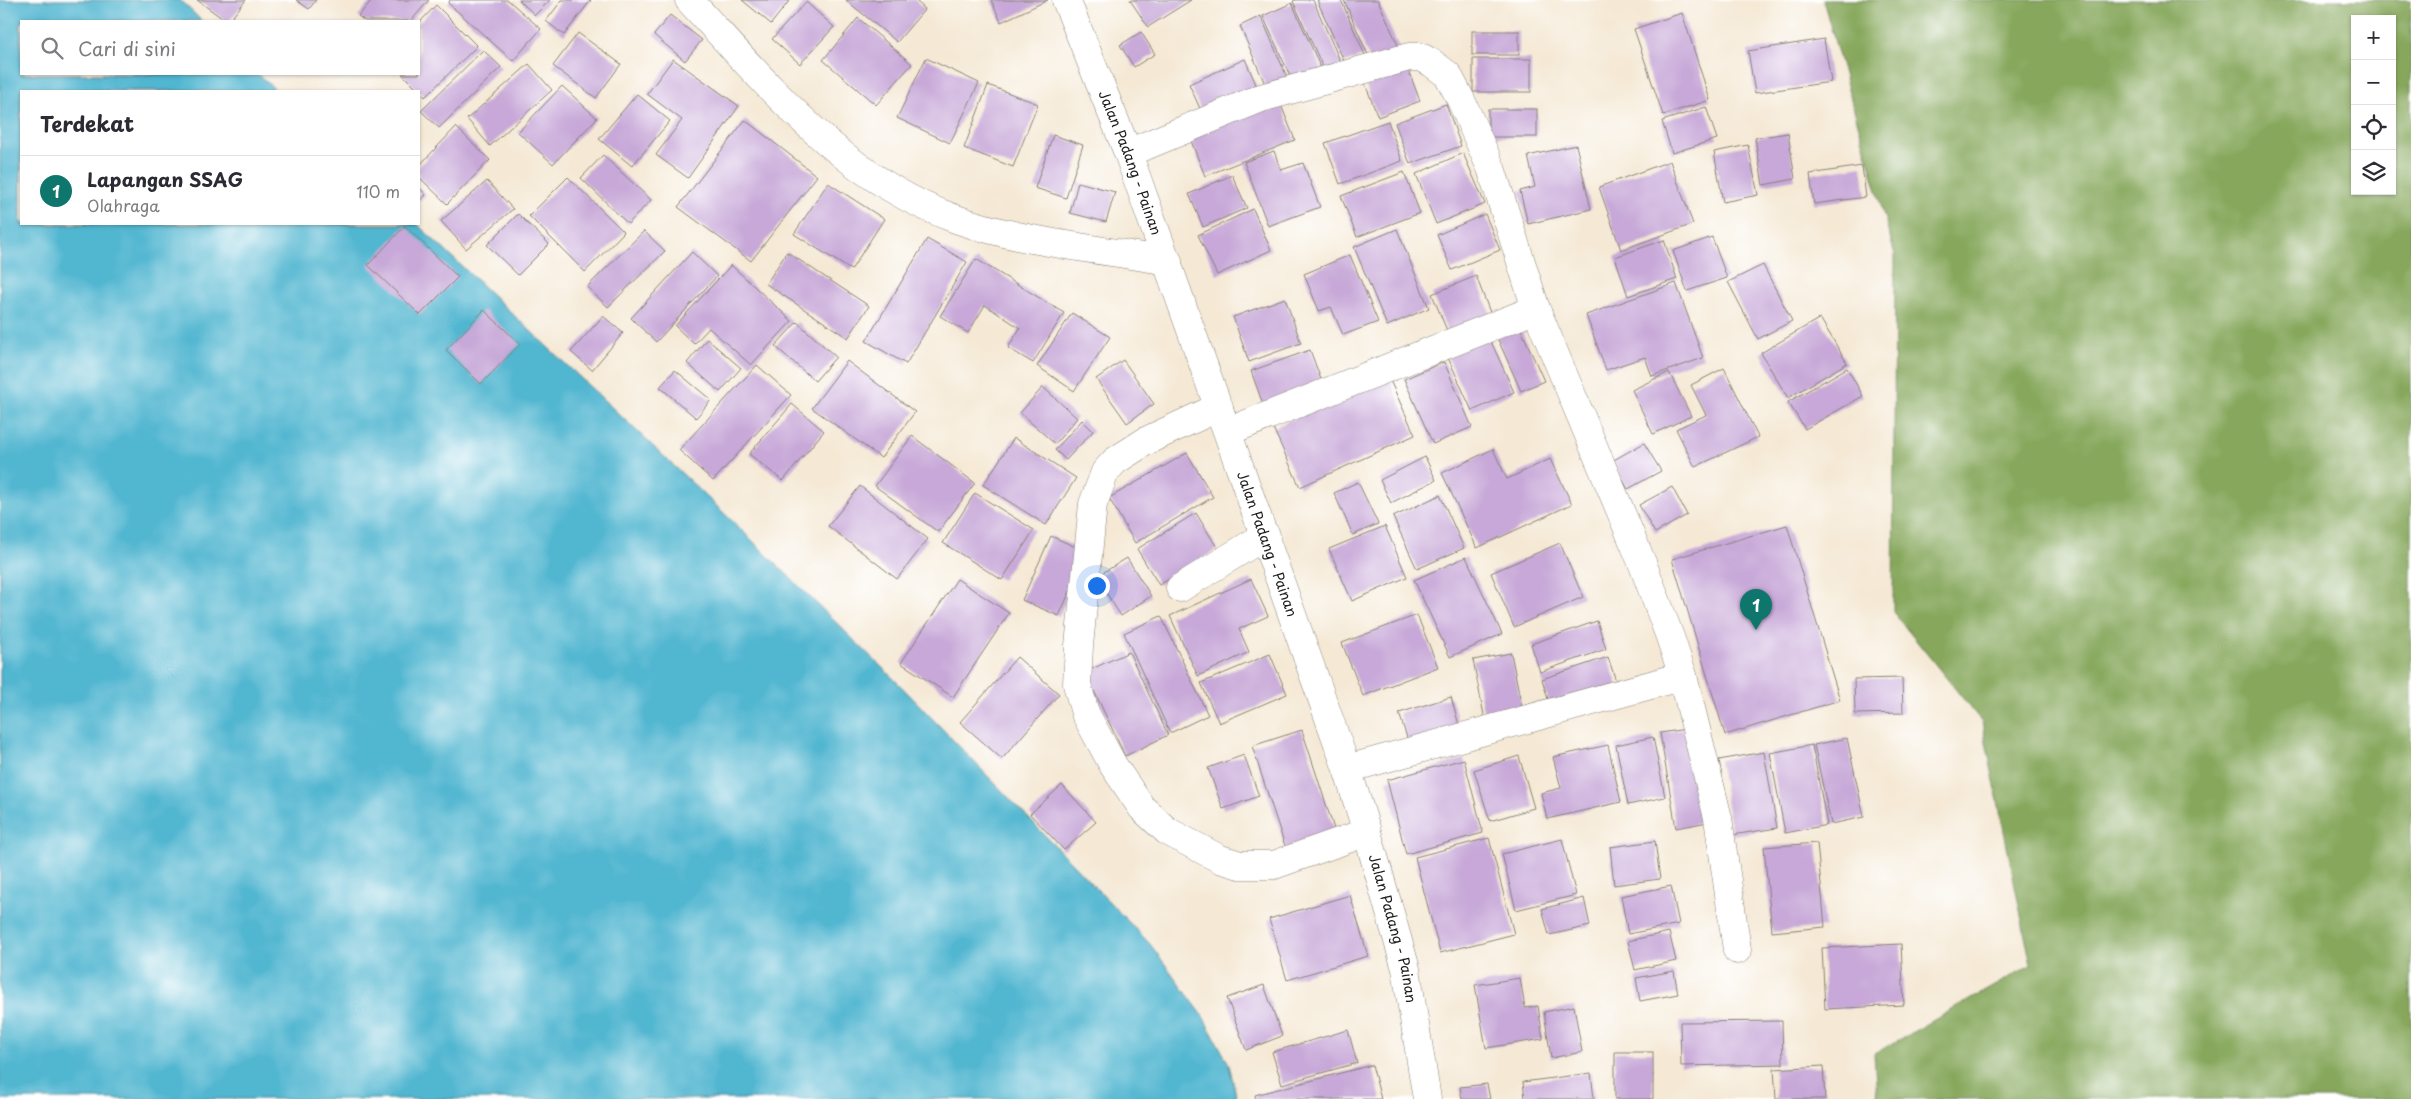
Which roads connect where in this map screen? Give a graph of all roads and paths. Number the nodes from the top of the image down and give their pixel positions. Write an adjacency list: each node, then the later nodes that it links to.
1 (689, 0): 4 (main road)
2 (1066, 0): 3 (main road, Jalan Padang - Painan)
3 (1128, 153): 4 (main road, Jalan Padang - Painan); 5 (main road)
4 (1168, 261): 6 (main road, Jalan Padang - Painan)
5 (1536, 309): 6 (main road); 9 (main road)
6 (1224, 419): 7 (main road, Jalan Padang - Painan); 11 (main road)
7 (1266, 535): 8 (main road); 10 (main road, Jalan Padang - Painan)
8 (1180, 588)
9 (1683, 676): 10 (main road); 12 (main road)
10 (1347, 768): 11 (main road, Jalan Padang - Painan)
11 (1367, 832): 13 (main road, Jalan Padang - Painan)
12 (1736, 950)
13 (1427, 1099)

